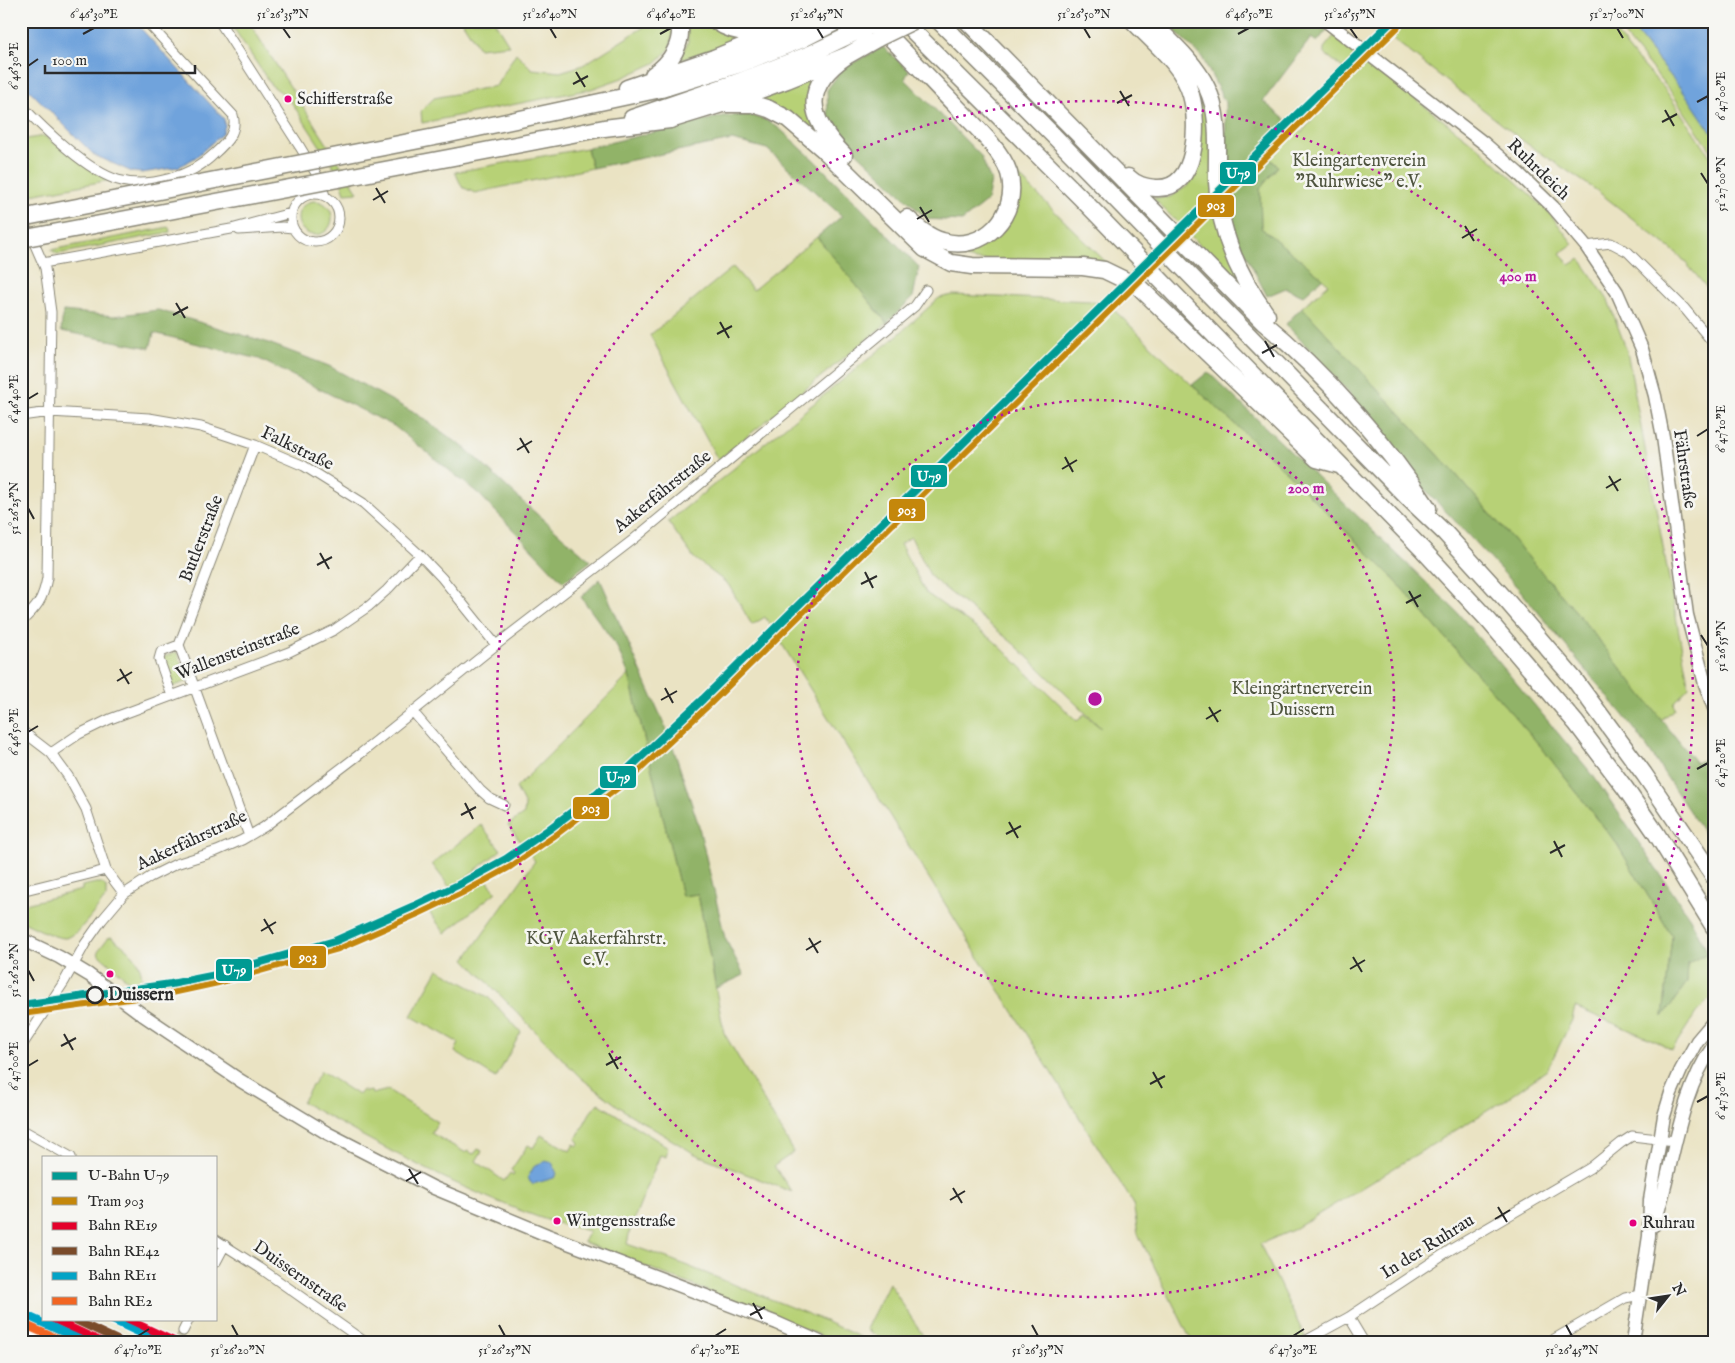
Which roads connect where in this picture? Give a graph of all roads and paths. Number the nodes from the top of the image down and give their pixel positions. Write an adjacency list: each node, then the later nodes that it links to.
1 (146, 21): 19 (street)
2 (219, 21): 23 (street)
3 (679, 21): 17 (highway)
4 (715, 21): 13 (highway)
5 (838, 21): 20 (highway)
6 (903, 21): 26 (highway)
7 (913, 21): 14 (highway, bridge)
8 (939, 21): 41 (highway)
9 (967, 21): 22 (highway)
10 (1133, 21): 22 (highway)
11 (1150, 21): 35 (highway)
12 (1326, 21): 32 (main road, Ruhrdeich)
13 (802, 23): 17 (highway)
14 (875, 27): 15 (highway); 16 (highway); 21 (highway)
15 (898, 45): 16 (highway); 26 (highway)
16 (848, 55): 18 (highway)
17 (642, 82): 20 (highway)
18 (722, 104): 21 (highway); 40 (highway)
19 (21, 105)
20 (578, 106): 28 (highway, bridge)
21 (604, 128): 31 (highway, bridge)
22 (1084, 138): 35 (highway)
23 (300, 147): 24 (street); 25 (street)
24 (309, 194): 25 (street); 27 (street)
25 (325, 196): 29 (street)
26 (1080, 197): 40 (highway)
27 (291, 213): 29 (street); 30 (street)
28 (21, 220): 33 (street)
29 (293, 228): 30 (street)
30 (231, 229): 33 (street)
31 (21, 239)
32 (1586, 246): 36 (street); 48 (main road, Fährstraße)
33 (44, 263): 37 (street)
34 (926, 290): 45 (street, Aakerfährstraße)
35 (1286, 341): 41 (highway)
36 (1714, 344)
37 (50, 412): 38 (street, Falkstraße); 39 (street, Falkstraße); 43 (street)
38 (21, 416)
39 (255, 445): 42 (street, Falkstraße); 44 (street, Butlerstraße)
40 (1340, 465): 58 (highway)
41 (1445, 533): 55 (highway)
42 (420, 555): 45 (street, Falkstraße); 46 (street, Wallensteinstraße)
43 (21, 622)
44 (179, 645): 46 (street); 47 (street)
45 (496, 645): 49 (street, Aakerfährstraße)
46 (194, 688): 47 (street, Wallensteinstraße); 53 (street)
47 (172, 696): 51 (street, Wallensteinstraße)
48 (1714, 708)
49 (413, 712): 52 (street); 53 (street, Aakerfährstraße)
50 (21, 730): 51 (street)
51 (51, 753): 54 (street)
52 (504, 805)
53 (249, 836): 57 (street, Aakerfährstraße)
54 (106, 870): 56 (street); 57 (street)
55 (1714, 877)
56 (21, 891)
57 (124, 894): 60 (street, Aakerfährstraße)
58 (1714, 927)
59 (21, 939): 60 (main road)
60 (73, 965): 63 (street, Aakerfährstraße); 78 (main road)
61 (1714, 1021): 65 (main road)
62 (1714, 1045): 66 (main road)
63 (21, 1047)
64 (21, 1129): 67 (street)
65 (1659, 1139): 66 (street, In der Ruhrau); 68 (main road); 71 (street, In der Ruhrau)
66 (1675, 1141): 68 (main road)
67 (69, 1156)
68 (1650, 1236): 70 (main road)
69 (220, 1242): 77 (street, Duissernstraße)
70 (1640, 1296): 80 (street); 81 (main road)
71 (1349, 1317): 75 (street, In der Ruhrau); 79 (street)
72 (188, 1320): 74 (street)
73 (21, 1331): 76 (street)
74 (183, 1331)
75 (1305, 1341)
76 (46, 1342)
77 (365, 1342)
78 (820, 1342)
79 (1364, 1342)
80 (1550, 1342)
81 (1633, 1342)

